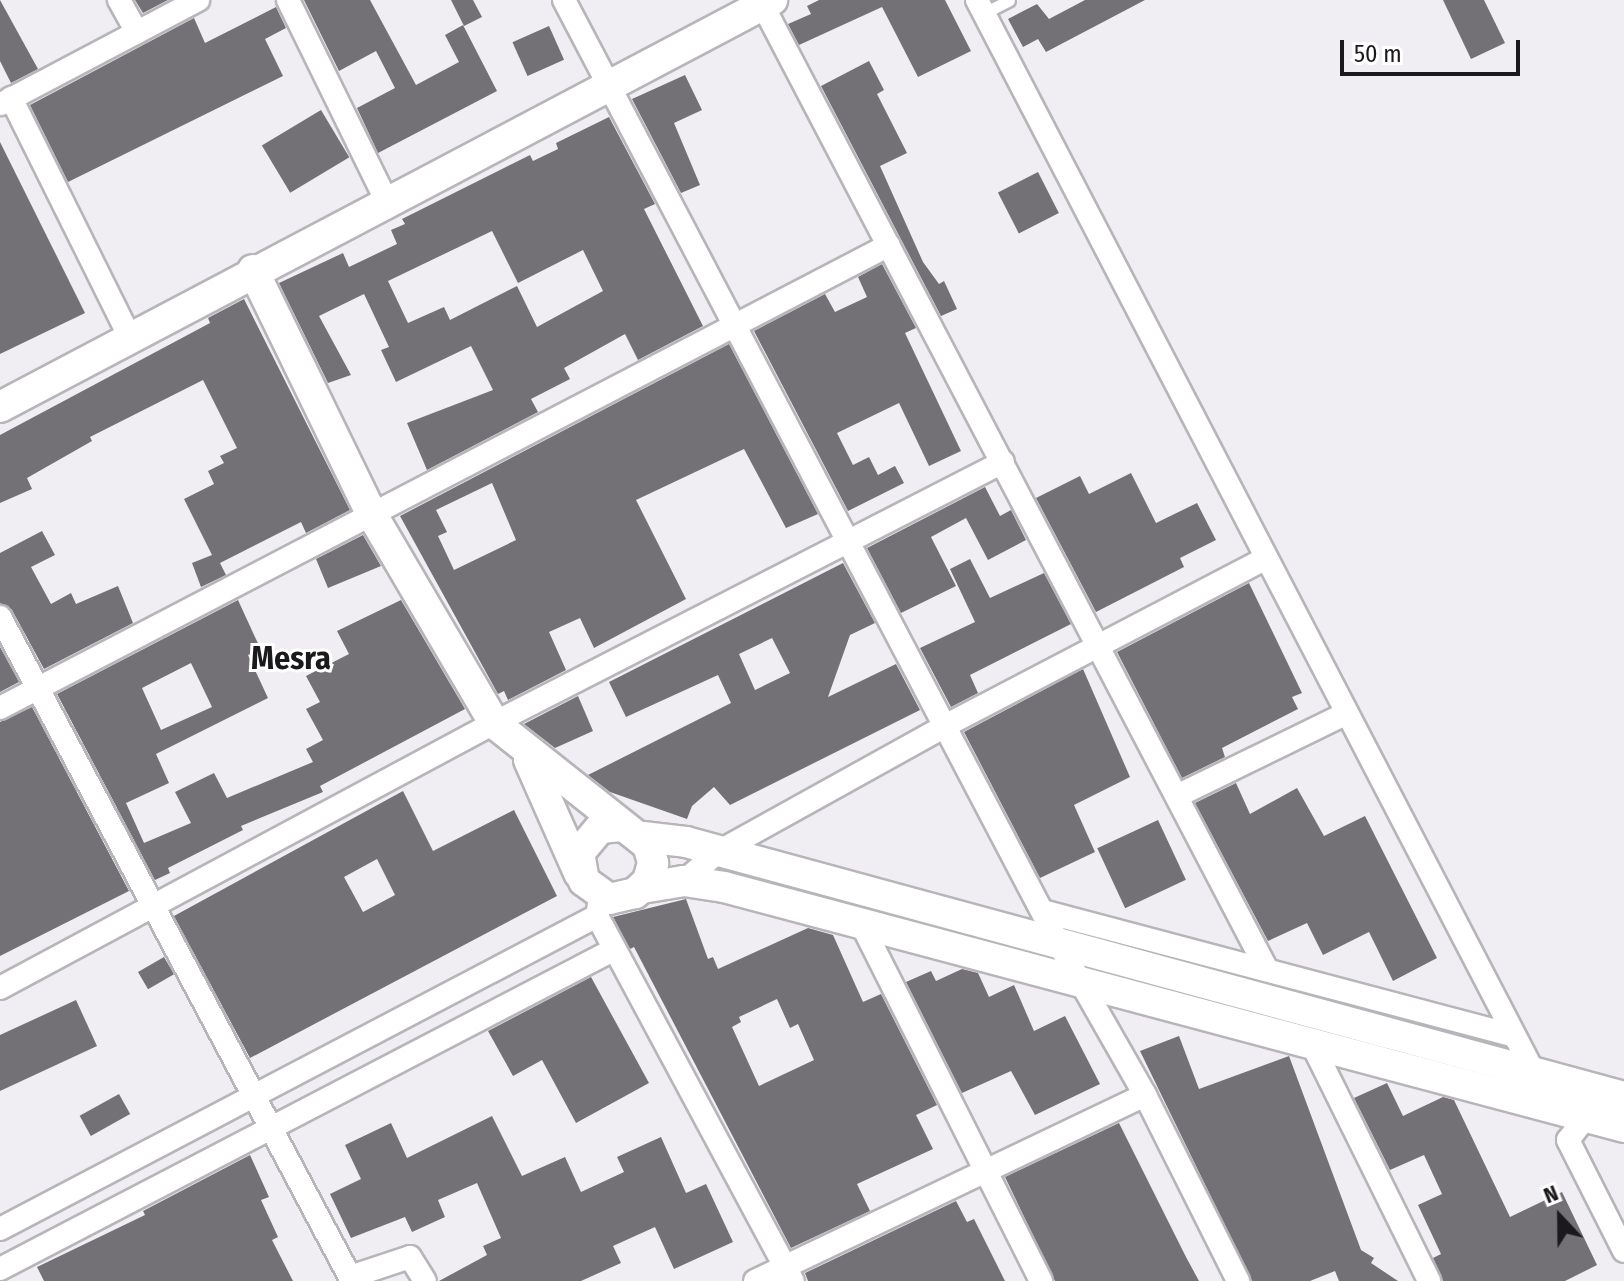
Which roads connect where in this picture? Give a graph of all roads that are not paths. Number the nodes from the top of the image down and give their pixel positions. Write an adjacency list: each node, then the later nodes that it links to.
1 (119, 0): 8 (street)
2 (198, 0): 8 (street)
3 (288, 0): 11 (street)
4 (564, 0): 9 (street)
5 (1009, 0): 7 (lane)
6 (765, 2): 9 (main road); 12 (street)
7 (980, 7): 20 (street)
8 (137, 32): 10 (street)
9 (609, 85): 11 (main road); 14 (street)
10 (6, 101): 15 (street)
11 (387, 202): 13 (main road)
12 (889, 245): 14 (street); 17 (street)
13 (253, 270): 15 (main road); 18 (main road)
14 (734, 323): 18 (street); 19 (street)
15 (130, 338): 16 (main road)
16 (0, 407)
17 (1003, 462): 19 (street); 22 (street)
18 (371, 513): 23 (street); 26 (main road)
19 (850, 542): 26 (street); 27 (street)
20 (1266, 558): 22 (street); 25 (street)
21 (0, 617): 23 (street)
22 (1099, 646): 27 (street); 29 (street)
23 (37, 687): 24 (street); 35 (street)
24 (0, 708)
25 (1347, 713): 29 (street); 43 (street)
26 (494, 723): 28 (main road); 35 (street)
27 (945, 726): 31 (street); 36 (street)
28 (522, 747): 30 (main road); 34 (main road)
29 (1177, 796): 40 (street)
30 (632, 831): 31 (main road); 33 (main road); 34 (main road)
31 (718, 852): 32 (street); 38 (main road)
32 (684, 881): 33 (main road); 37 (main road)
33 (642, 888): 34 (main road)
34 (593, 896): 39 (street); 46 (street)
35 (154, 906): 42 (street); 46 (street)
36 (1042, 911): 38 (street); 40 (street)
37 (861, 923): 41 (main road); 51 (street)
38 (1059, 944): 41 (street); 45 (main road)
39 (615, 949): 49 (street); 55 (street)
40 (1265, 966): 43 (street)
41 (1084, 984): 44 (main road); 47 (street)
42 (0, 988)
43 (1514, 1036): 45 (street)
44 (1313, 1046): 48 (main road); 61 (street)
45 (1533, 1071): 48 (main road)
46 (253, 1093): 49 (street); 52 (street)
47 (1145, 1095): 51 (street); 60 (street)
48 (1605, 1102): 50 (main road); 53 (street)
49 (270, 1125): 54 (street); 56 (street)
50 (1624, 1127)
51 (985, 1171): 55 (street); 59 (street)
52 (0, 1229)
53 (1624, 1251)
54 (0, 1269)
55 (789, 1274): 58 (street)
56 (351, 1279): 57 (street)
57 (425, 1281)
58 (755, 1281)
59 (1041, 1281)
60 (1238, 1281)
61 (1429, 1281)

